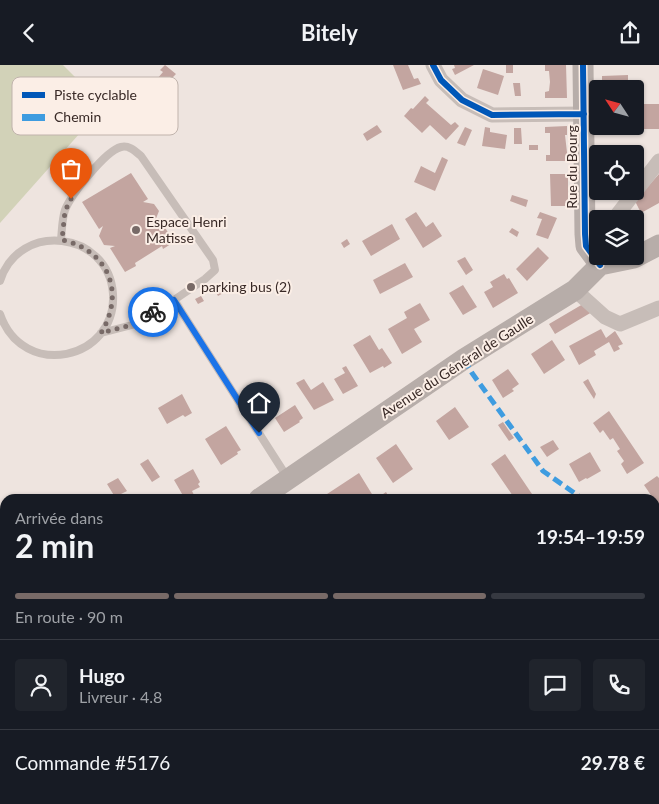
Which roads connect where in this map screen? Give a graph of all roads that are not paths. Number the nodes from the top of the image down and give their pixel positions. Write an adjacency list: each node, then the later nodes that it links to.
1 (433, 65): 3 (street)
2 (583, 65): 3 (main road, Rue du Bourg)
3 (584, 114): 5 (main road, Rue du Bourg)
4 (659, 161): 6 (street)
5 (590, 210)
6 (621, 210)
7 (62, 240): 11 (lane); 13 (lane); 16 (lane)
8 (659, 245): 9 (main road)
9 (644, 253)
10 (600, 265): 12 (main road, Avenue du Général de Gaulle)
11 (0, 281)
12 (575, 290): 14 (street); 17 (main road, Avenue du Général de Gaulle)
13 (174, 300): 16 (lane); 17 (lane)
14 (659, 308)
15 (0, 314): 16 (lane)
16 (101, 333)
17 (288, 478): 18 (main road, Avenue du Général de Gaulle)
18 (267, 494)

